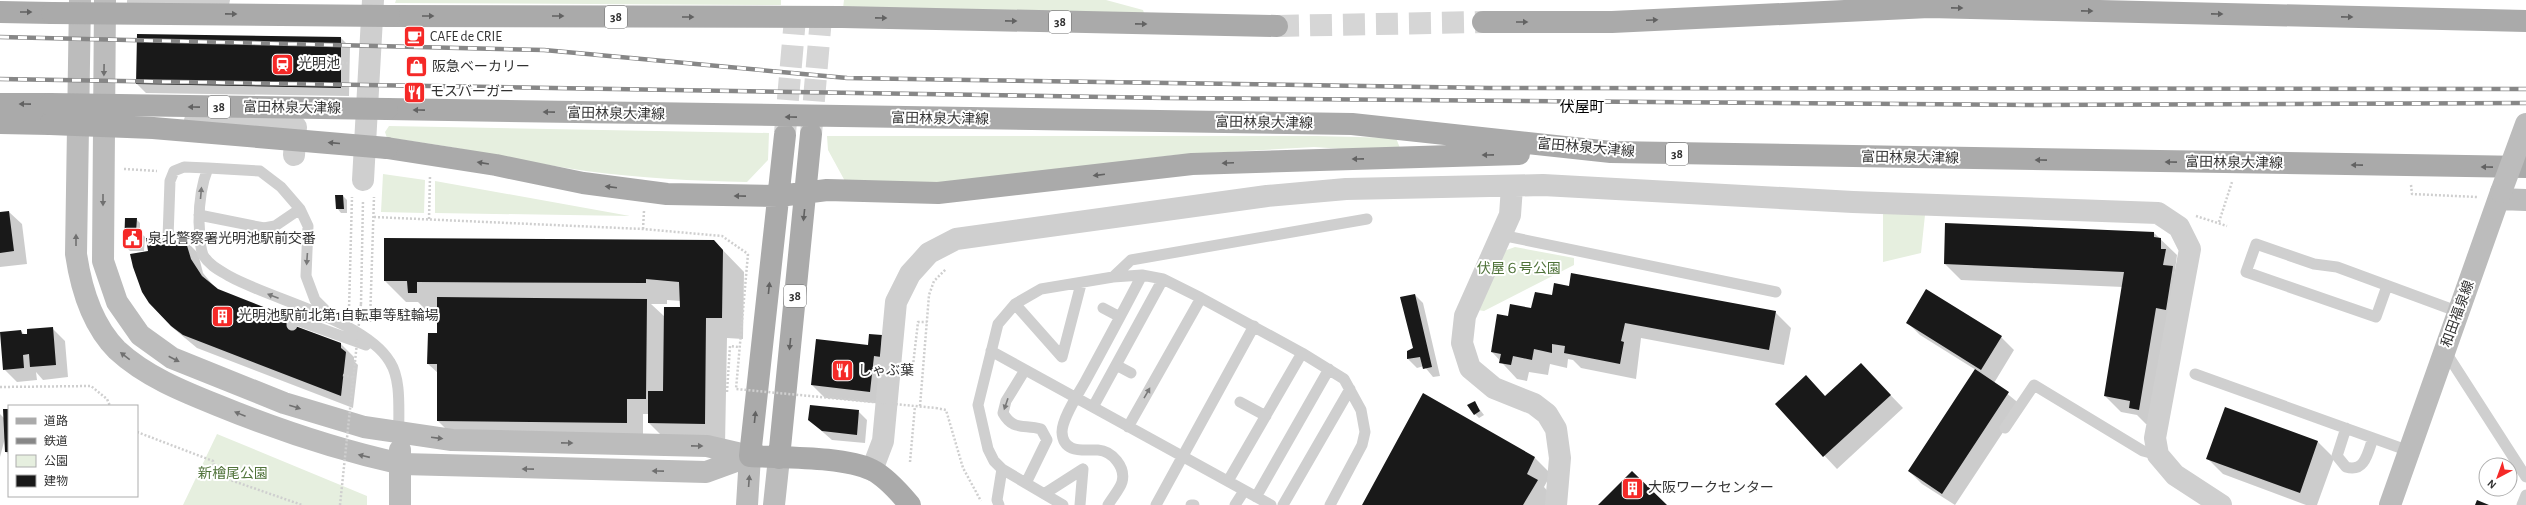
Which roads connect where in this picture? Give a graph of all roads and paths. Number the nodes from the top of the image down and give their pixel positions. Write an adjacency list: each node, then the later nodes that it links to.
1 (80, 0): 104 (street, one-way to 1)
2 (105, 0): 12 (street)
3 (219, 0): 6 (street)
4 (373, 0): 14 (street)
5 (1788, 0): 7 (main road)
6 (128, 1): 12 (lane)
7 (1929, 7): 9 (main road, one-way to 9); 10 (main road, one-way to 7)
8 (0, 12): 11 (main road, 38, one-way to 11, bridge)
9 (2526, 21)
10 (1483, 22)
11 (1277, 26)
12 (104, 31): 96 (street, one-way to 96)
13 (314, 62): 14 (path)
14 (370, 64): 30 (street)
15 (0, 104): 16 (main road, 富田林泉大津線 / 38, one-way to 15)
16 (50, 114): 18 (main road); 22 (main road, 富田林泉大津線 / 38, one-way to 16, bridge); 34 (main road, one-way to 16, bridge)
17 (120, 117): 23 (street)
18 (0, 123)
19 (2526, 124): 35 (street, 和田福泉線, bridge)
20 (811, 134): 33 (main road, 38)
21 (785, 135): 34 (main road, 38)
22 (1611, 152): 24 (main road, 富田林泉大津線 / 38, one-way to 22); 33 (main road, one-way to 33)
23 (294, 155)
24 (2526, 167)
25 (118, 168): 27 (path)
26 (208, 168): 37 (lane); 39 (lane, one-way to 26); 48 (lane)
27 (157, 171)
28 (430, 172): 41 (path)
29 (2233, 179): 43 (path)
30 (363, 180): 40 (path); 60 (path); 79 (path, bridge)
31 (2411, 181): 35 (path)
32 (1512, 187): 45 (street); 47 (street); 106 (street)
33 (806, 191): 34 (main road); 102 (main road, 38, one-way to 102)
34 (779, 196): 100 (main road, 38, one-way to 34)
35 (2495, 197): 36 (street); 59 (street, 和田福泉線)
36 (2526, 200)
37 (300, 209): 39 (lane); 62 (lane, one-way to 62)
38 (645, 209): 46 (path)
39 (199, 215): 62 (lane, one-way to 39)
40 (374, 217): 41 (path); 65 (path)
41 (429, 219): 46 (path)
42 (1367, 219): 51 (lane)
43 (2219, 222): 44 (path); 45 (path)
44 (2227, 226)
45 (2179, 227): 99 (street)
46 (643, 229): 67 (path, bridge)
47 (1501, 235): 55 (lane); 132 (street)
48 (168, 238)
49 (950, 267): 63 (path)
50 (1142, 275): 51 (lane); 52 (lane); 61 (lane)
51 (1113, 277): 53 (lane)
52 (1163, 279): 56 (lane); 72 (lane)
53 (1081, 284): 57 (lane); 57 (lane)
54 (2387, 286): 54 (lane); 59 (lane)
55 (1776, 292)
56 (1201, 298): 66 (lane); 92 (lane, one-way to 56)
57 (1015, 304): 69 (lane)
58 (1103, 308): 61 (lane)
59 (2459, 312): 68 (street, 和田福泉線)
60 (349, 313)
61 (1120, 317): 84 (lane)
62 (335, 320): 71 (lane)
63 (927, 322): 78 (path); 88 (path)
64 (292, 324): 71 (lane)
65 (370, 324)
66 (1254, 326): 70 (lane); 101 (lane)
67 (739, 347): 82 (path); 87 (path, bridge)
68 (2445, 351): 98 (street, 和田福泉線); 107 (lane)
69 (991, 352): 74 (lane); 105 (lane)
70 (1302, 353): 73 (lane); 91 (lane)
71 (391, 363): 96 (lane)
72 (1116, 365): 75 (lane); 89 (lane)
73 (1328, 369): 81 (lane); 113 (lane)
74 (1025, 370): 84 (lane); 109 (lane, one-way to 109)
75 (1131, 373)
76 (2195, 374): 94 (lane)
77 (343, 375): 79 (path)
78 (912, 375)
79 (354, 378): 115 (path, bridge)
80 (0, 387): 86 (path)
81 (1350, 389): 130 (lane); 131 (lane)
82 (726, 392)
83 (909, 398): 90 (path)
84 (1076, 398): 89 (lane); 124 (lane)
85 (1240, 402): 91 (lane)
86 (110, 405)
87 (915, 406): 88 (path, bridge); 103 (path)
88 (920, 406): 120 (path, bridge)
89 (1093, 407): 92 (lane)
90 (907, 413)
91 (1266, 416): 108 (lane)
92 (1128, 427): 101 (lane)
93 (2005, 428): 99 (lane)
94 (2346, 428): 97 (lane); 97 (lane)
95 (138, 432): 114 (path)
96 (399, 434): 100 (street, one-way to 100); 104 (street)
97 (2373, 438): 98 (lane)
98 (2409, 451): 134 (street, 和田福泉線)
99 (2158, 455): 133 (street)
100 (750, 456): 102 (main road); 104 (street, one-way to 104); 117 (street, one-way to 100)
101 (1183, 456): 108 (lane); 125 (lane)
102 (779, 458): 106 (main road); 118 (street)
103 (910, 462)
104 (402, 464): 116 (street)
105 (1002, 469): 109 (lane); 121 (lane)
106 (872, 470): 119 (main road)
107 (2526, 478)
108 (1228, 481): 110 (lane)
109 (1026, 483): 111 (lane)
110 (1244, 491): 113 (lane); 128 (lane)
111 (1044, 494): 122 (lane); 123 (lane)
112 (2526, 495): 135 (lane)
113 (1256, 497): 129 (lane)
114 (302, 505)
115 (340, 505)
116 (400, 505)
117 (747, 505)
118 (774, 505)
119 (910, 505)
120 (982, 505)
121 (999, 505)
122 (1063, 505)
123 (1080, 505)
124 (1108, 505)
125 (1156, 505)
126 (1191, 505): 127 (lane)
127 (1194, 505)
128 (1235, 505)
129 (1271, 505)
130 (1283, 505)
131 (1330, 505)
132 (1556, 505)
133 (2221, 505)
134 (2390, 505)
135 (2522, 505)

